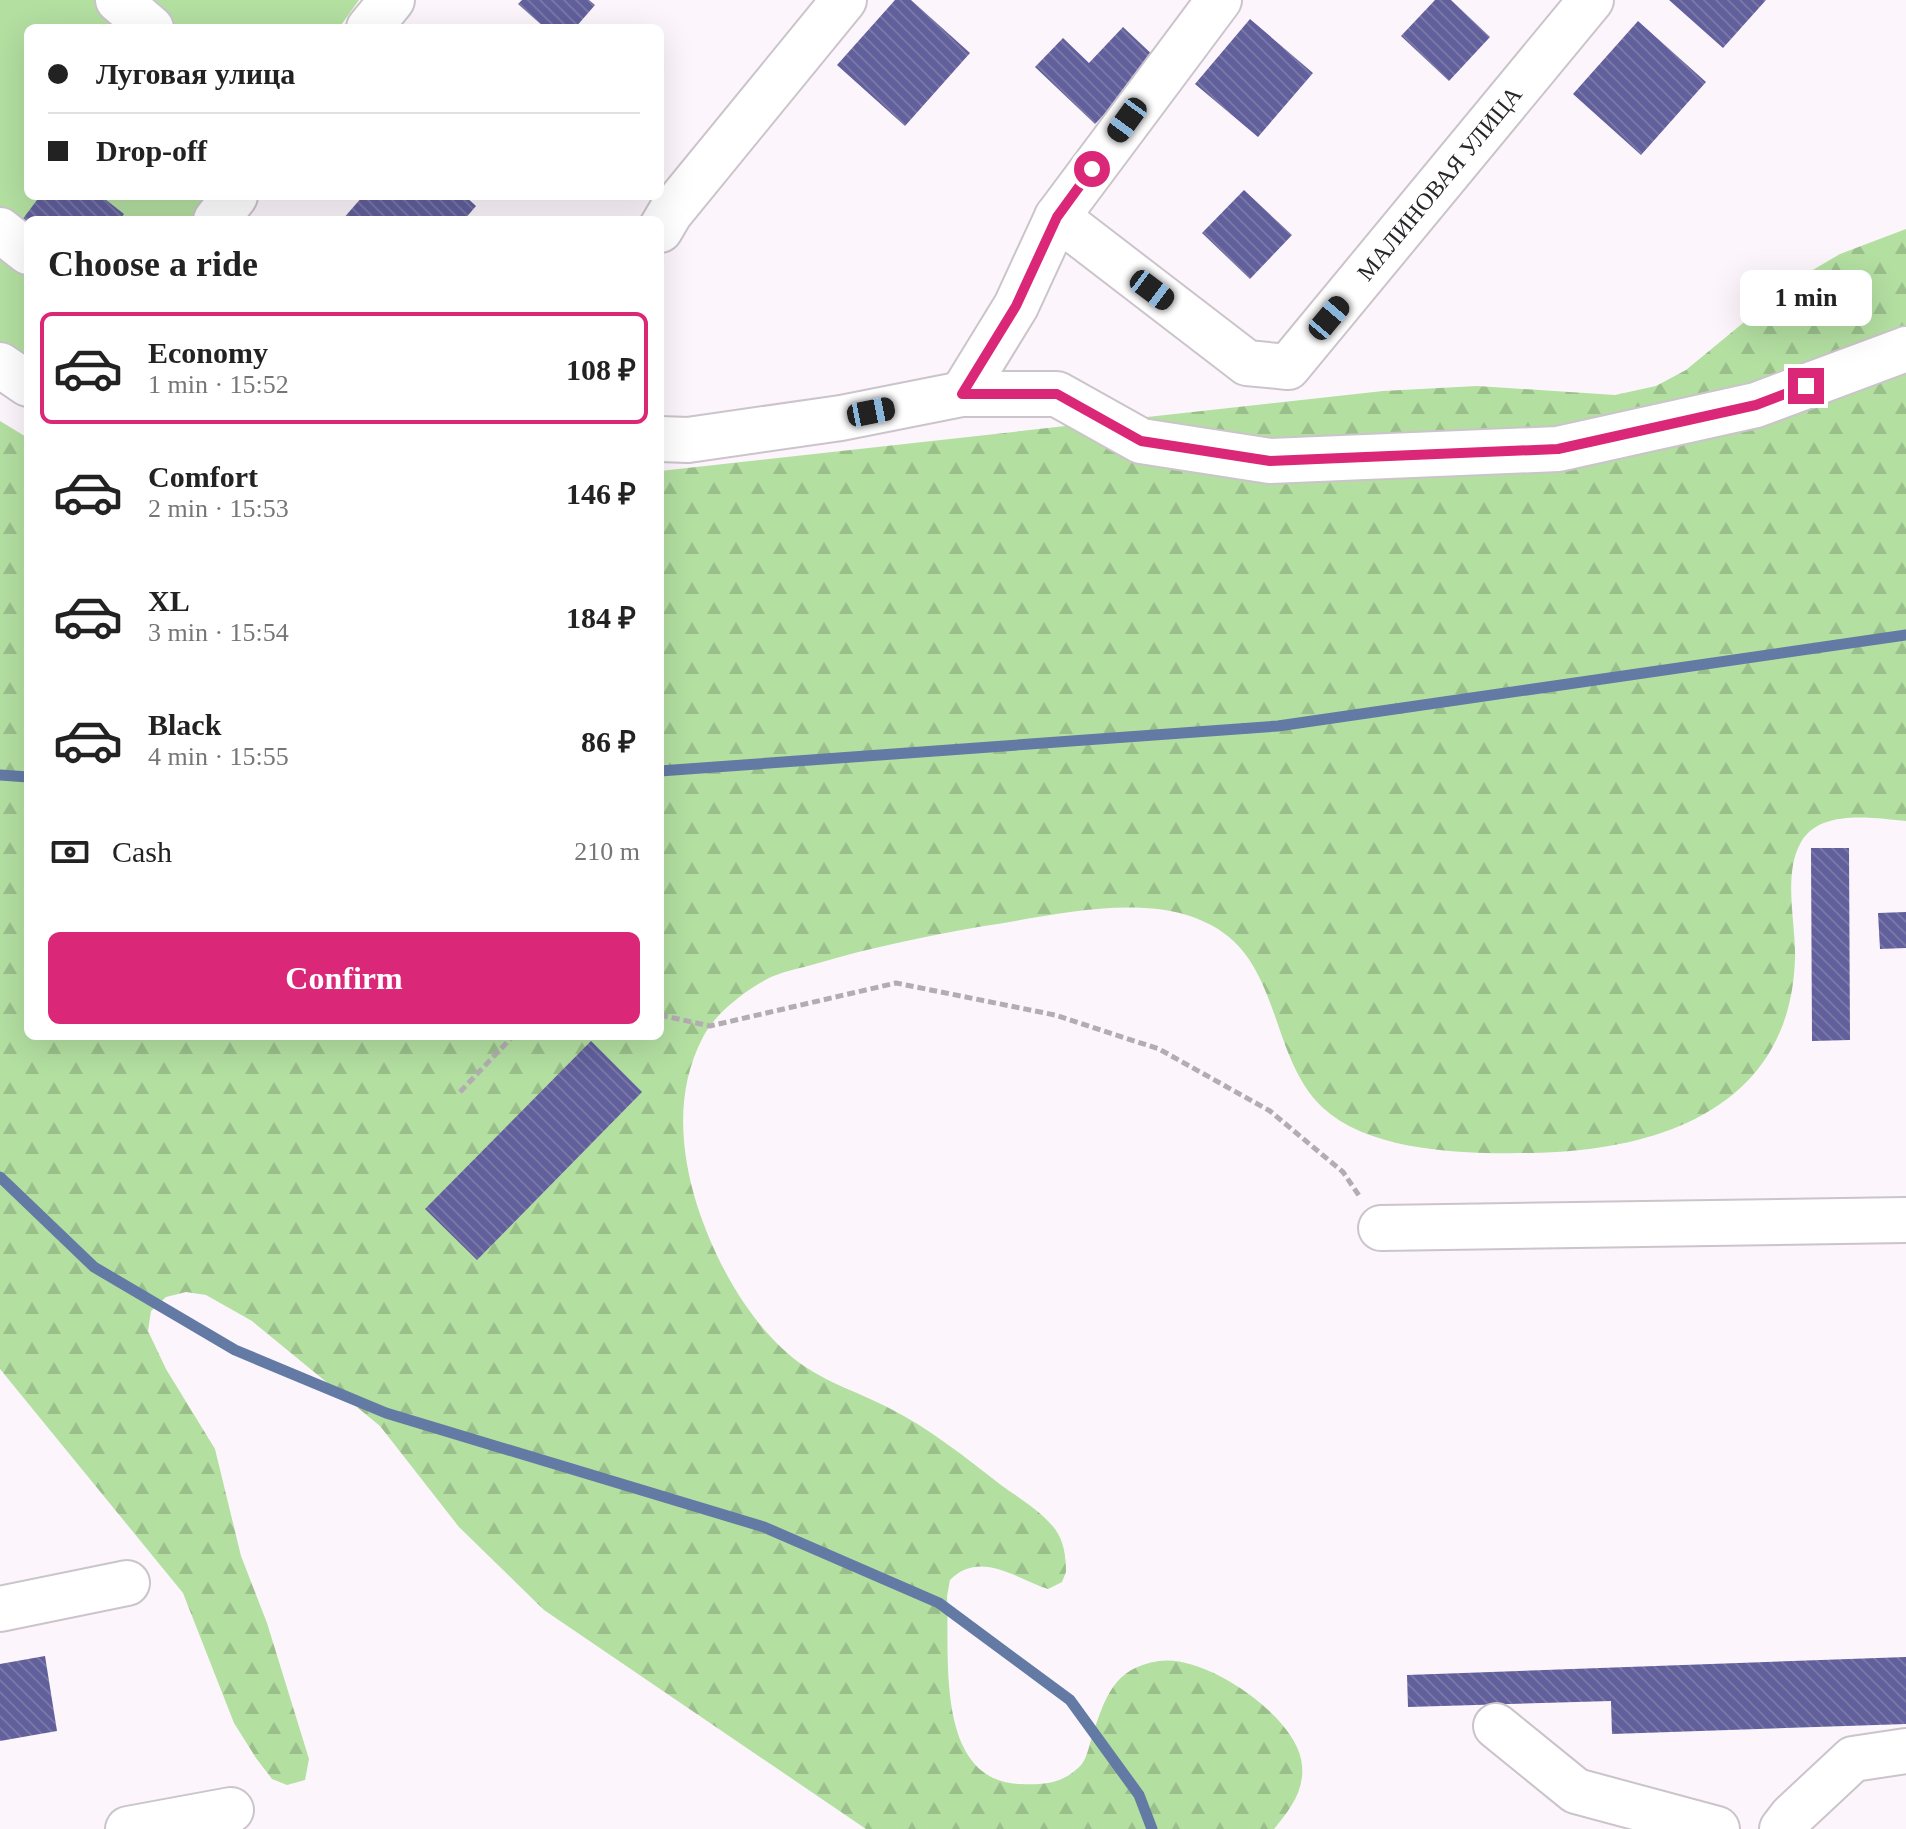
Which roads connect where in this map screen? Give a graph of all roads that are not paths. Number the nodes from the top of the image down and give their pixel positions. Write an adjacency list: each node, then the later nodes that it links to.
1 (118, 0): 6 (street)
2 (392, 0): 7 (street)
3 (844, 0): 11 (street)
4 (1219, 0): 10 (street)
5 (1591, 0): 10 (street, МАЛИНОВАЯ УЛИЦА)
6 (146, 24)
7 (372, 24)
8 (232, 200): 9 (street)
9 (219, 216)
10 (1057, 217): 17 (street)
11 (664, 223)
12 (0, 230): 13 (street)
13 (24, 249)
14 (1906, 349): 17 (street)
15 (0, 365): 16 (street)
16 (24, 381)
17 (962, 394): 18 (street)
18 (664, 439)
19 (1906, 1220): 20 (street)
20 (1381, 1228)
21 (127, 1583): 22 (street)
22 (0, 1609)
23 (1496, 1726): 27 (street)
24 (1906, 1751): 28 (street)
25 (231, 1810): 26 (street)
26 (128, 1829)
27 (1717, 1829)
28 (1782, 1829)

